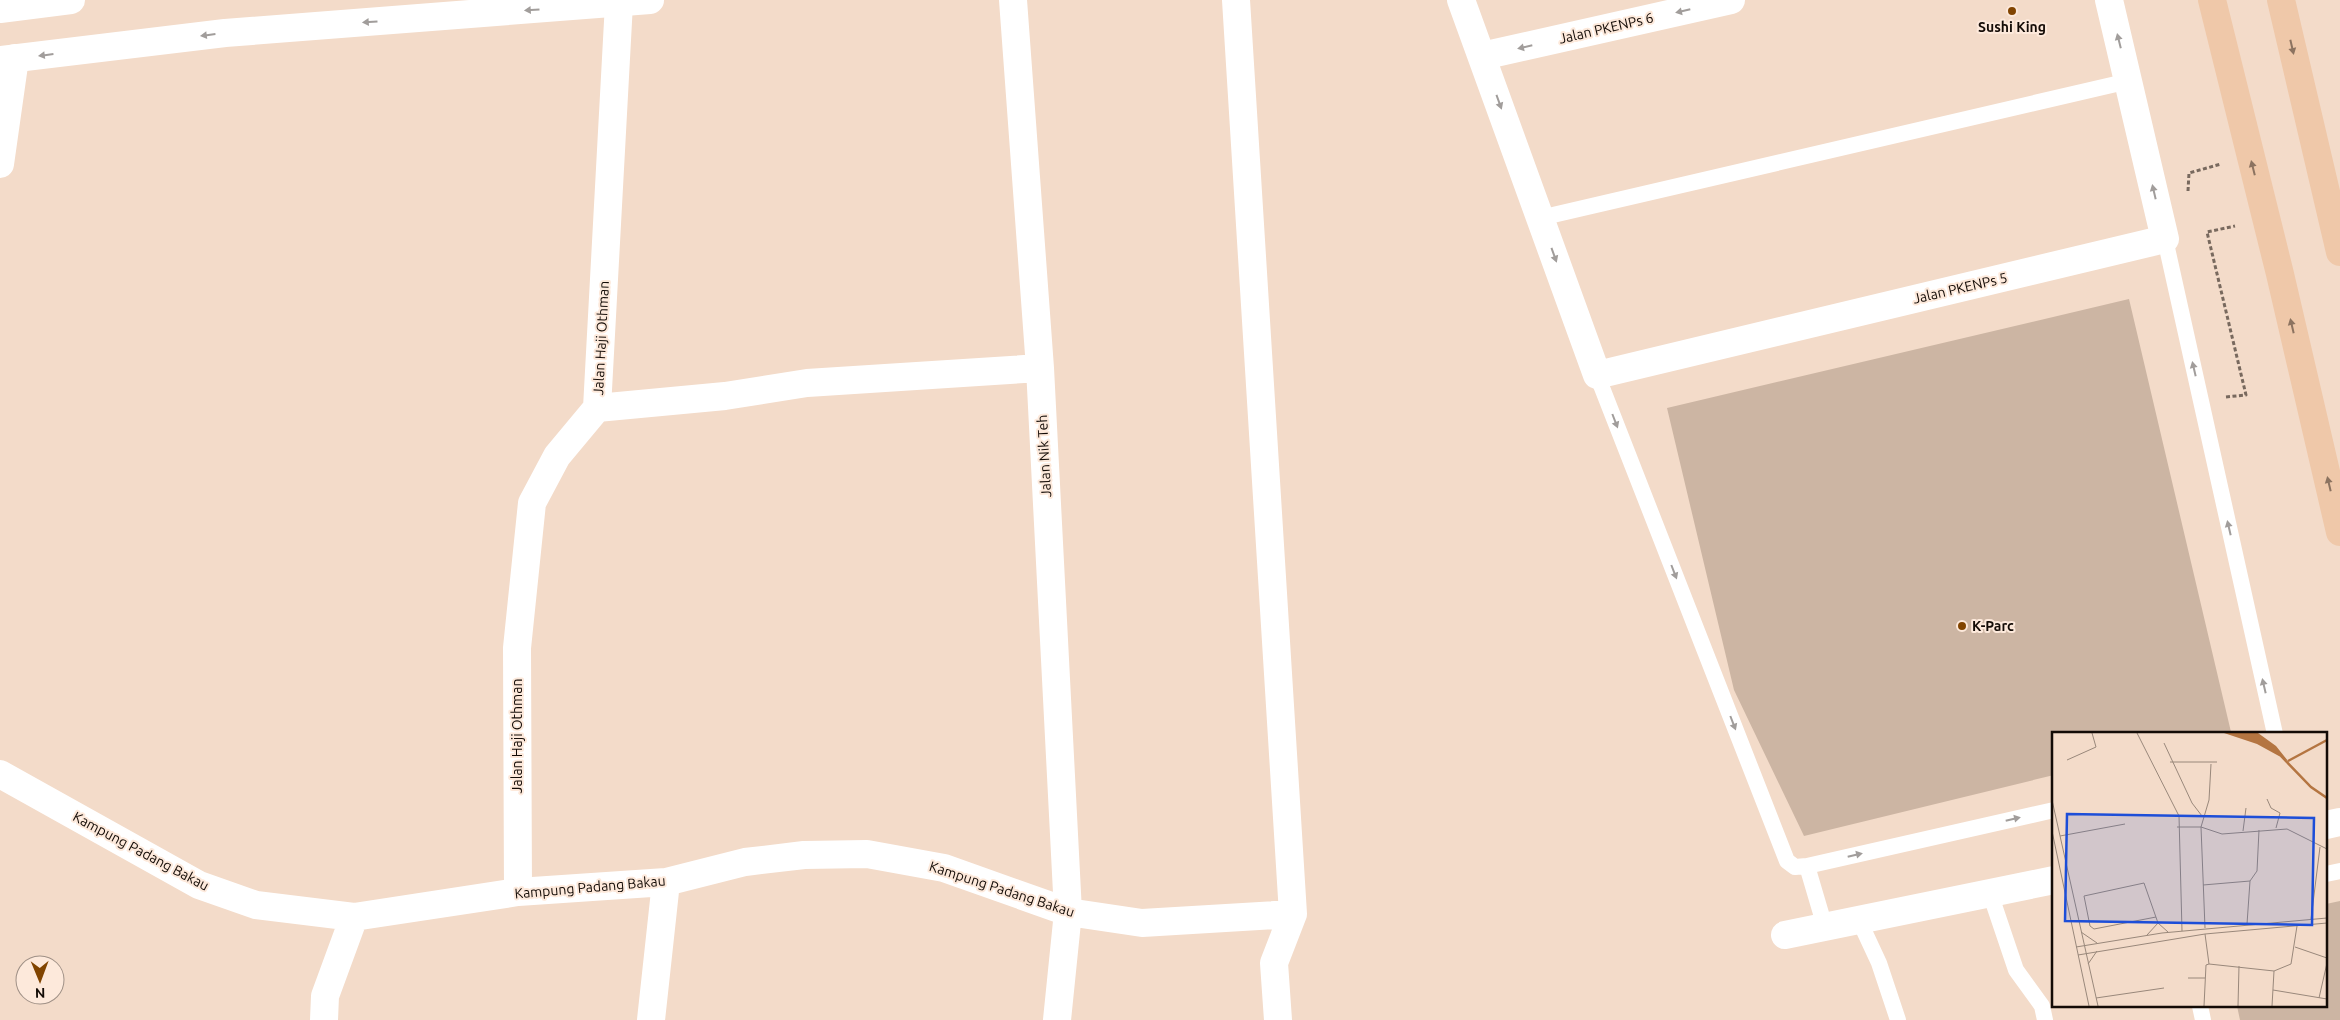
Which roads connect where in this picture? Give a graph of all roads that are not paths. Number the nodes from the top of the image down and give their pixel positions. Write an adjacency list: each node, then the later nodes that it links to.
1 (71, 0): 11 (street)
2 (650, 0): 10 (street)
3 (1013, 0): 19 (street, Jalan Nik Teh)
4 (1236, 0): 32 (street)
5 (1462, 0): 12 (street)
6 (1730, 0): 12 (street, Jalan PKENPs 6, one-way to 12)
7 (2109, 0): 14 (street, one-way to 7)
8 (2212, 0): 22 (main road, one-way to 8)
9 (2281, 0): 17 (main road, one-way to 17)
10 (619, 4): 13 (street, one-way to 13); 21 (street, Jalan Haji Othman)
11 (0, 9)
12 (1482, 56): 16 (street, one-way to 16)
13 (7, 59): 15 (street)
14 (2129, 81): 16 (lane); 18 (street, one-way to 14)
15 (0, 164)
16 (1540, 218): 20 (street, one-way to 20)
17 (2338, 237)
18 (2165, 239): 20 (street, Jalan PKENPs 5); 23 (lane, one-way to 18)
19 (1040, 368): 21 (street); 31 (street, Jalan Nik Teh)
20 (1597, 375): 26 (lane, one-way to 26)
21 (597, 408): 29 (street, Jalan Haji Othman)
22 (2340, 532)
23 (2275, 732)
24 (0, 774): 33 (street, Kampung Padang Bakau)
25 (2052, 810): 26 (lane, one-way to 25)
26 (1807, 866): 35 (lane)
27 (2052, 880): 30 (street)
28 (666, 882): 29 (street, Kampung Padang Bakau); 31 (street, Kampung Padang Bakau); 38 (street)
29 (518, 892): 33 (street, Kampung Padang Bakau)
30 (1990, 893): 34 (street); 42 (lane)
31 (1068, 912): 32 (street, Kampung Padang Bakau); 39 (street, Jalan Nik Teh)
32 (1293, 914): 40 (street)
33 (354, 917): 37 (street)
34 (1859, 920): 35 (street); 41 (lane)
35 (1825, 927): 36 (street)
36 (1785, 935)
37 (324, 1020)
38 (651, 1020)
39 (1057, 1020)
40 (1278, 1020)
41 (1898, 1020)
42 (2045, 1020)

